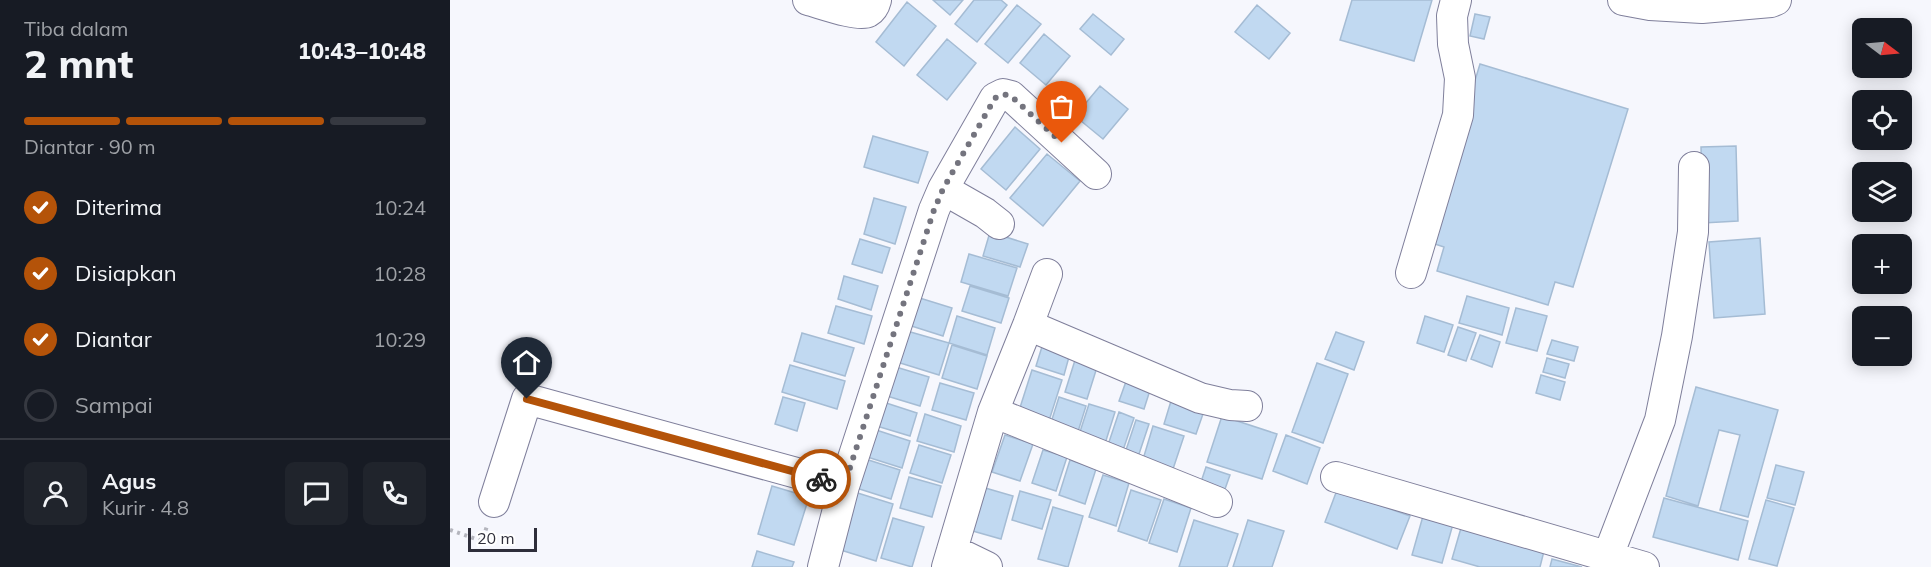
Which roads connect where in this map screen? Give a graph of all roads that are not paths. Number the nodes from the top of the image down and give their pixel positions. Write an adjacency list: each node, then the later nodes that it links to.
1 (808, 0): 2 (street)
2 (876, 0)
3 (1456, 0): 10 (street)
4 (1773, 1): 5 (street)
5 (1641, 2)
6 (1694, 167): 19 (street)
7 (1096, 174): 8 (street)
8 (943, 189): 9 (street); 16 (street)
9 (999, 224)
10 (1411, 273)
11 (1047, 274): 12 (street)
12 (1028, 325): 13 (street); 14 (street)
13 (1247, 406)
14 (993, 412): 18 (street); 20 (street)
15 (1336, 477): 19 (street)
16 (844, 486): 17 (street); 21 (street)
17 (494, 502)
18 (1217, 502)
19 (1608, 556): 23 (street)
20 (950, 559): 22 (street)
21 (823, 567)
22 (987, 567)
23 (1644, 567)

